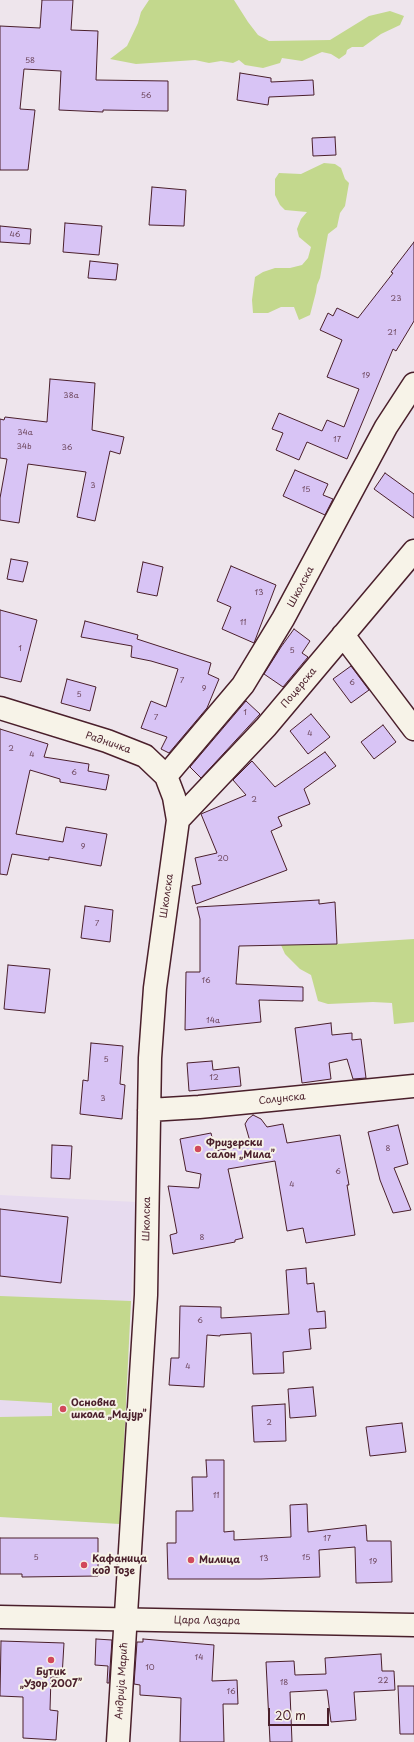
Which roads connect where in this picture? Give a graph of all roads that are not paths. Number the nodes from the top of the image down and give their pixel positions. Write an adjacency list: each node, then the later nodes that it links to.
1 (414, 384): 6 (street, Школска)
2 (414, 551): 3 (street, Поцерска)
3 (343, 635): 5 (street); 7 (street, Поцерска)
4 (0, 708): 6 (street, Радничка)
5 (414, 728)
6 (166, 776): 7 (street, Радничка)
7 (178, 820): 9 (street, Школска)
8 (414, 1086): 9 (street, Солунска)
9 (149, 1110): 11 (street, Школска)
10 (0, 1617): 11 (street, Цара Лазара)
11 (126, 1619): 12 (street, Цара Лазара); 13 (street, Андрија Марић)
12 (414, 1625)
13 (118, 1742)

